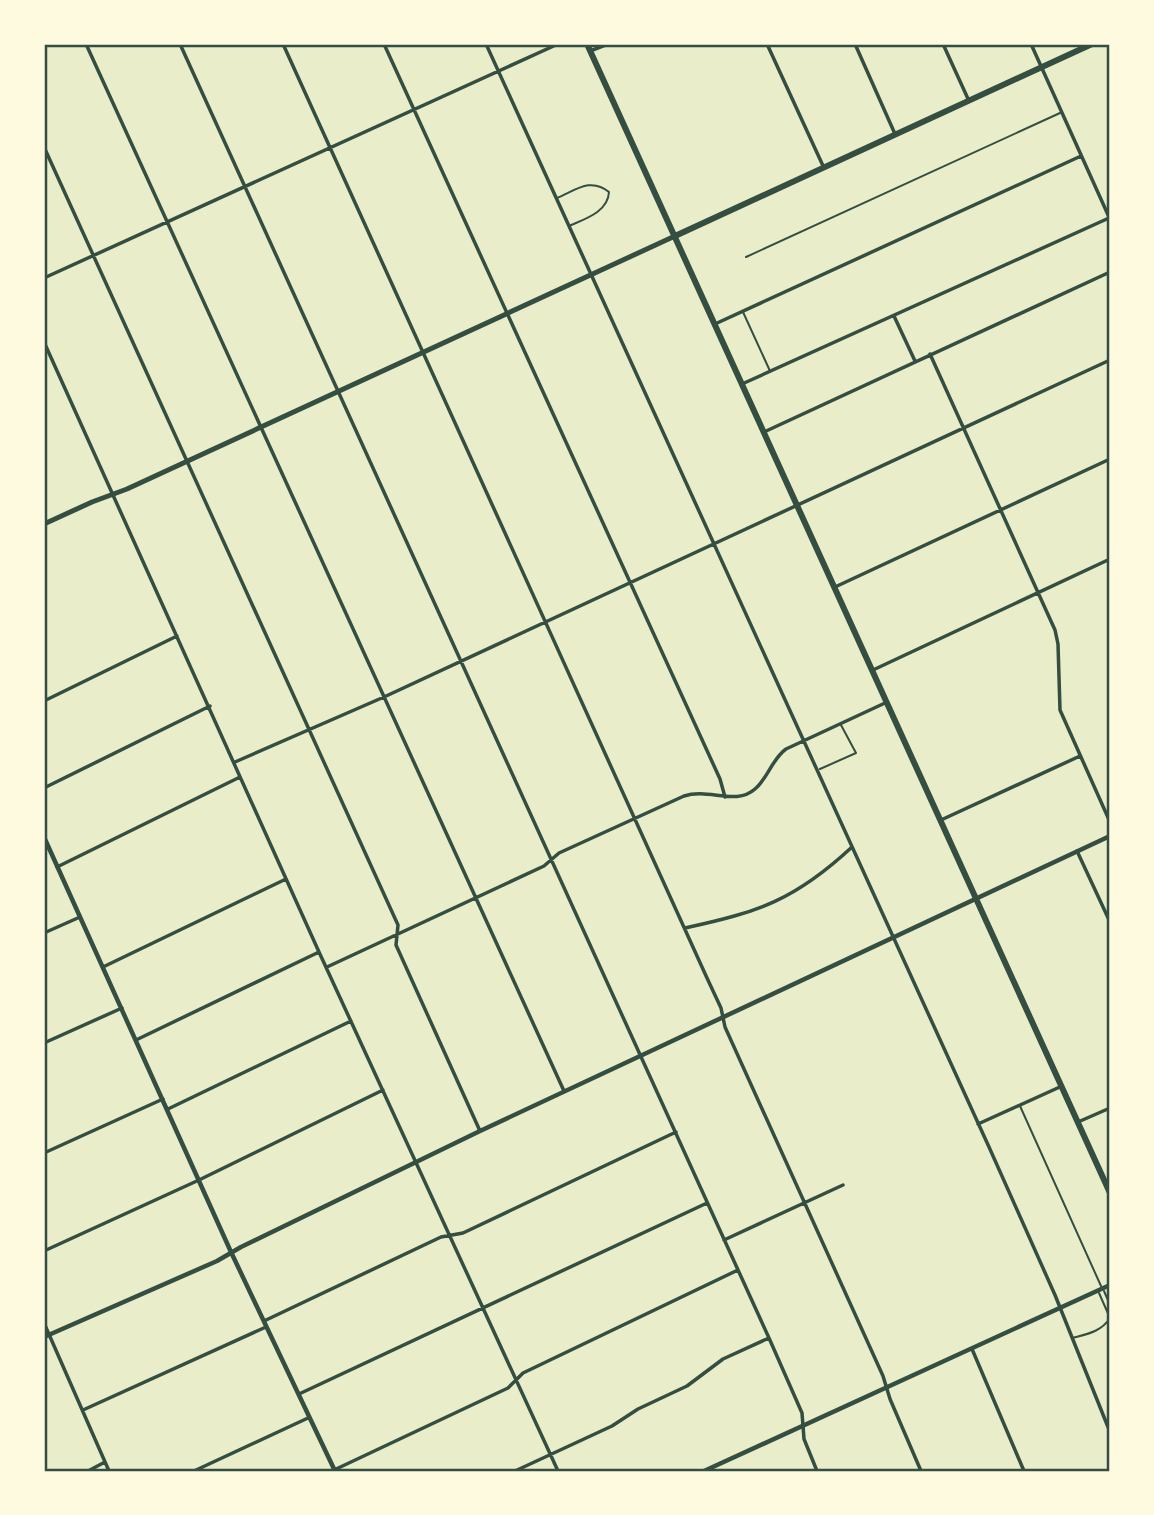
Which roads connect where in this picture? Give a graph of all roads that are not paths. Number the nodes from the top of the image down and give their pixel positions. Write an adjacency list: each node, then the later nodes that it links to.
1 (86, 44): 28 (street)
2 (180, 44): 25 (street)
3 (283, 44): 22 (street)
4 (384, 44): 18 (street)
5 (486, 44): 16 (street)
6 (558, 44): 16 (street)
7 (587, 44): 14 (main road)
8 (608, 44): 14 (street)
9 (767, 44): 24 (street)
10 (855, 44): 20 (street)
11 (943, 44): 17 (street)
12 (1031, 44): 15 (street)
13 (1092, 44): 15 (main road)
14 (590, 51): 30 (main road)
15 (1041, 67): 17 (main road); 19 (street)
16 (498, 71): 18 (street); 26 (street)
17 (969, 101): 20 (main road)
18 (414, 110): 22 (street); 37 (street)
19 (1061, 113): 23 (street); 32 (lane)
20 (895, 134): 24 (main road)
21 (44, 147): 31 (street)
22 (329, 148): 25 (street); 41 (street)
23 (1081, 156): 27 (street); 36 (street)
24 (824, 168): 30 (main road)
25 (245, 186): 28 (street); 47 (street)
26 (556, 199): 29 (street); 29 (lane)
27 (1110, 219): 38 (street)
28 (167, 222): 31 (street); 49 (street)
29 (569, 226): 34 (street)
30 (675, 236): 34 (main road); 39 (main road)
31 (93, 256): 35 (street); 52 (street)
32 (746, 257)
33 (1110, 272): 42 (street)
34 (592, 274): 37 (main road); 57 (street)
35 (44, 278)
36 (743, 311): 39 (street); 45 (lane)
37 (507, 314): 41 (main road); 59 (street)
38 (894, 316): 44 (street); 45 (street)
39 (715, 324): 46 (main road)
40 (44, 342): 53 (street)
41 (422, 353): 47 (main road); 62 (street)
42 (930, 354): 44 (street); 48 (street)
43 (1110, 360): 48 (street)
44 (915, 361): 50 (street)
45 (770, 372): 46 (street)
46 (742, 384): 50 (main road)
47 (339, 392): 49 (main road); 64 (street)
48 (964, 427): 54 (street); 55 (street)
49 (261, 428): 52 (main road); 66 (street)
50 (764, 432): 54 (main road)
51 (1110, 459): 55 (street)
52 (186, 461): 53 (main road); 71 (street)
53 (112, 494): 56 (main road); 63 (street)
54 (797, 505): 57 (street); 60 (main road)
55 (1001, 509): 60 (street); 61 (street)
56 (44, 524)
57 (714, 544): 59 (street); 72 (street)
58 (1110, 559): 61 (street)
59 (629, 583): 62 (street); 78 (street)
60 (835, 587): 65 (main road)
61 (1038, 593): 65 (street); 73 (street)
62 (545, 622): 64 (street); 79 (street)
63 (178, 635): 67 (street); 69 (street)
64 (461, 661): 66 (street); 86 (street)
65 (873, 670): 68 (main road)
66 (384, 697): 71 (street); 89 (street)
67 (44, 701)
68 (887, 702): 70 (street); 80 (main road)
69 (210, 706): 74 (street); 77 (street)
70 (840, 724): 72 (street); 75 (lane)
71 (309, 729): 74 (street); 95 (street)
72 (803, 741): 75 (street); 78 (street)
73 (1080, 756): 80 (street); 81 (street)
74 (234, 762): 76 (street)
75 (817, 771): 84 (street)
76 (240, 777): 87 (street); 88 (street)
77 (44, 788)
78 (725, 797): 79 (street)
79 (634, 820): 86 (street); 93 (street)
80 (941, 820): 90 (main road)
81 (1110, 822)
82 (1110, 836): 85 (street)
83 (44, 837): 87 (street)
84 (852, 847): 93 (street); 96 (street)
85 (1077, 851): 90 (street); 92 (street)
86 (552, 860): 89 (street); 105 (street)
87 (57, 867): 91 (street)
88 (286, 879): 97 (street); 98 (street)
89 (476, 898): 95 (street); 108 (street)
90 (976, 898): 96 (street); 106 (main road)
91 (80, 917): 94 (street); 98 (street)
92 (1110, 922)
93 (684, 928): 101 (street)
94 (44, 933)
95 (397, 936): 99 (street); 115 (street)
96 (894, 936): 101 (street); 114 (street)
97 (320, 953): 99 (street); 103 (street)
98 (103, 967): 100 (street)
99 (327, 967): 102 (street)
100 (122, 1008): 103 (street); 104 (street)
101 (723, 1016): 105 (street); 123 (street)
102 (351, 1021): 107 (street); 112 (street)
103 (136, 1040): 109 (street)
104 (44, 1043)
105 (640, 1055): 108 (street); 116 (street)
106 (1062, 1086): 110 (street); 113 (main road)
107 (383, 1090): 118 (street); 119 (street)
108 (564, 1091): 115 (street)
109 (163, 1099): 112 (street); 117 (street)
110 (1019, 1105): 114 (street); 130 (lane)
111 (1110, 1108): 113 (street)
112 (168, 1109): 119 (street)
113 (1078, 1122): 121 (main road)
114 (978, 1124): 133 (street)
115 (480, 1131): 118 (street)
116 (676, 1132): 122 (street); 124 (street)
117 (44, 1153)
118 (417, 1161): 124 (street); 127 (street)
119 (199, 1180): 126 (street); 127 (street)
120 (843, 1185): 123 (street)
121 (1110, 1193)
122 (707, 1203): 125 (street); 132 (street)
123 (804, 1203): 125 (street); 141 (street)
124 (450, 1236): 132 (street); 135 (street)
125 (724, 1240): 128 (street)
126 (44, 1251)
127 (231, 1252): 135 (street); 136 (street)
128 (738, 1270): 137 (street); 140 (street)
129 (1110, 1285): 130 (street)
130 (1100, 1289): 131 (lane); 133 (street); 138 (lane)
131 (1110, 1305)
132 (483, 1308): 140 (street); 142 (street)
133 (1059, 1308): 138 (street); 139 (street)
134 (44, 1323): 136 (street)
135 (265, 1324): 142 (street); 143 (street)
136 (46, 1336): 143 (street)
137 (769, 1338): 145 (street); 147 (street)
138 (1071, 1338): 146 (street)
139 (972, 1349): 141 (street); 160 (street)
140 (516, 1380): 147 (street); 153 (street)
141 (886, 1387): 145 (street); 159 (street)
142 (297, 1395): 144 (street)
143 (83, 1410): 148 (street)
144 (308, 1418): 152 (street); 153 (street)
145 (804, 1425): 149 (street); 158 (street)
146 (1110, 1432)
147 (550, 1455): 154 (street); 155 (street)
148 (105, 1462): 150 (street); 151 (street)
149 (719, 1465): 156 (street); 157 (street)
150 (88, 1471)
151 (109, 1471)
152 (194, 1471)
153 (334, 1471)
154 (515, 1471)
155 (558, 1471)
156 (704, 1471)
157 (722, 1471)
158 (817, 1471)
159 (921, 1471)
160 (1024, 1471)

